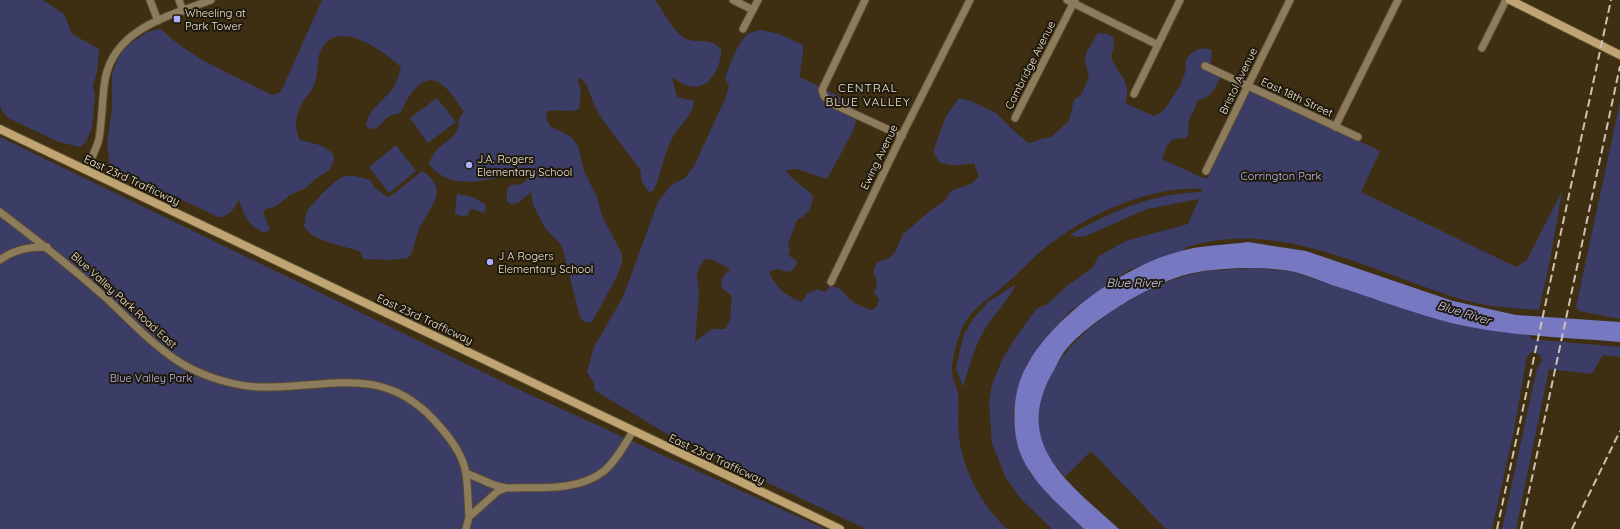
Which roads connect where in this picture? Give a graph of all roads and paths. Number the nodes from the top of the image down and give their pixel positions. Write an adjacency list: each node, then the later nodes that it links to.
1 (150, 0): 16 (street)
2 (179, 0): 15 (street)
3 (211, 0): 15 (street)
4 (733, 0): 14 (street)
5 (758, 0): 14 (street)
6 (865, 0): 27 (street)
7 (970, 0): 27 (street, Ewing Avenue)
8 (1180, 0): 18 (street)
9 (1290, 0): 22 (street, Bristol Avenue)
10 (1398, 0): 25 (street)
11 (1506, 0): 19 (street)
12 (1510, 0): 20 (main road)
13 (1072, 1): 18 (street); 24 (street, Cambridge Avenue)
14 (753, 10): 17 (street)
15 (183, 11): 16 (street)
16 (158, 20): 29 (street)
17 (743, 29)
18 (1158, 45): 23 (street)
19 (1482, 48)
20 (1620, 55)
21 (1204, 66): 22 (street, East 18th Street)
22 (1248, 86): 25 (street, East 18th Street); 30 (street, Bristol Avenue)
23 (1134, 94)
24 (1015, 118)
25 (1335, 127): 28 (street, East 18th Street)
26 (0, 129): 29 (main road, East 23rd Trafficway)
27 (902, 136): 34 (street, Ewing Avenue)
28 (1358, 137)
29 (86, 170): 35 (main road, East 23rd Trafficway)
30 (1206, 171)
31 (0, 212): 32 (street, Blue Valley Park Road East)
32 (47, 247): 33 (street); 36 (street, Blue Valley Park Road East)
33 (0, 260)
34 (831, 282)
35 (633, 431): 37 (street); 40 (main road, East 23rd Trafficway)
36 (466, 473): 37 (street); 38 (street, Blue Valley Park Road East)
37 (506, 488): 38 (street)
38 (469, 516): 39 (street, Blue Valley Park Road East)
39 (466, 529)
40 (840, 529)

